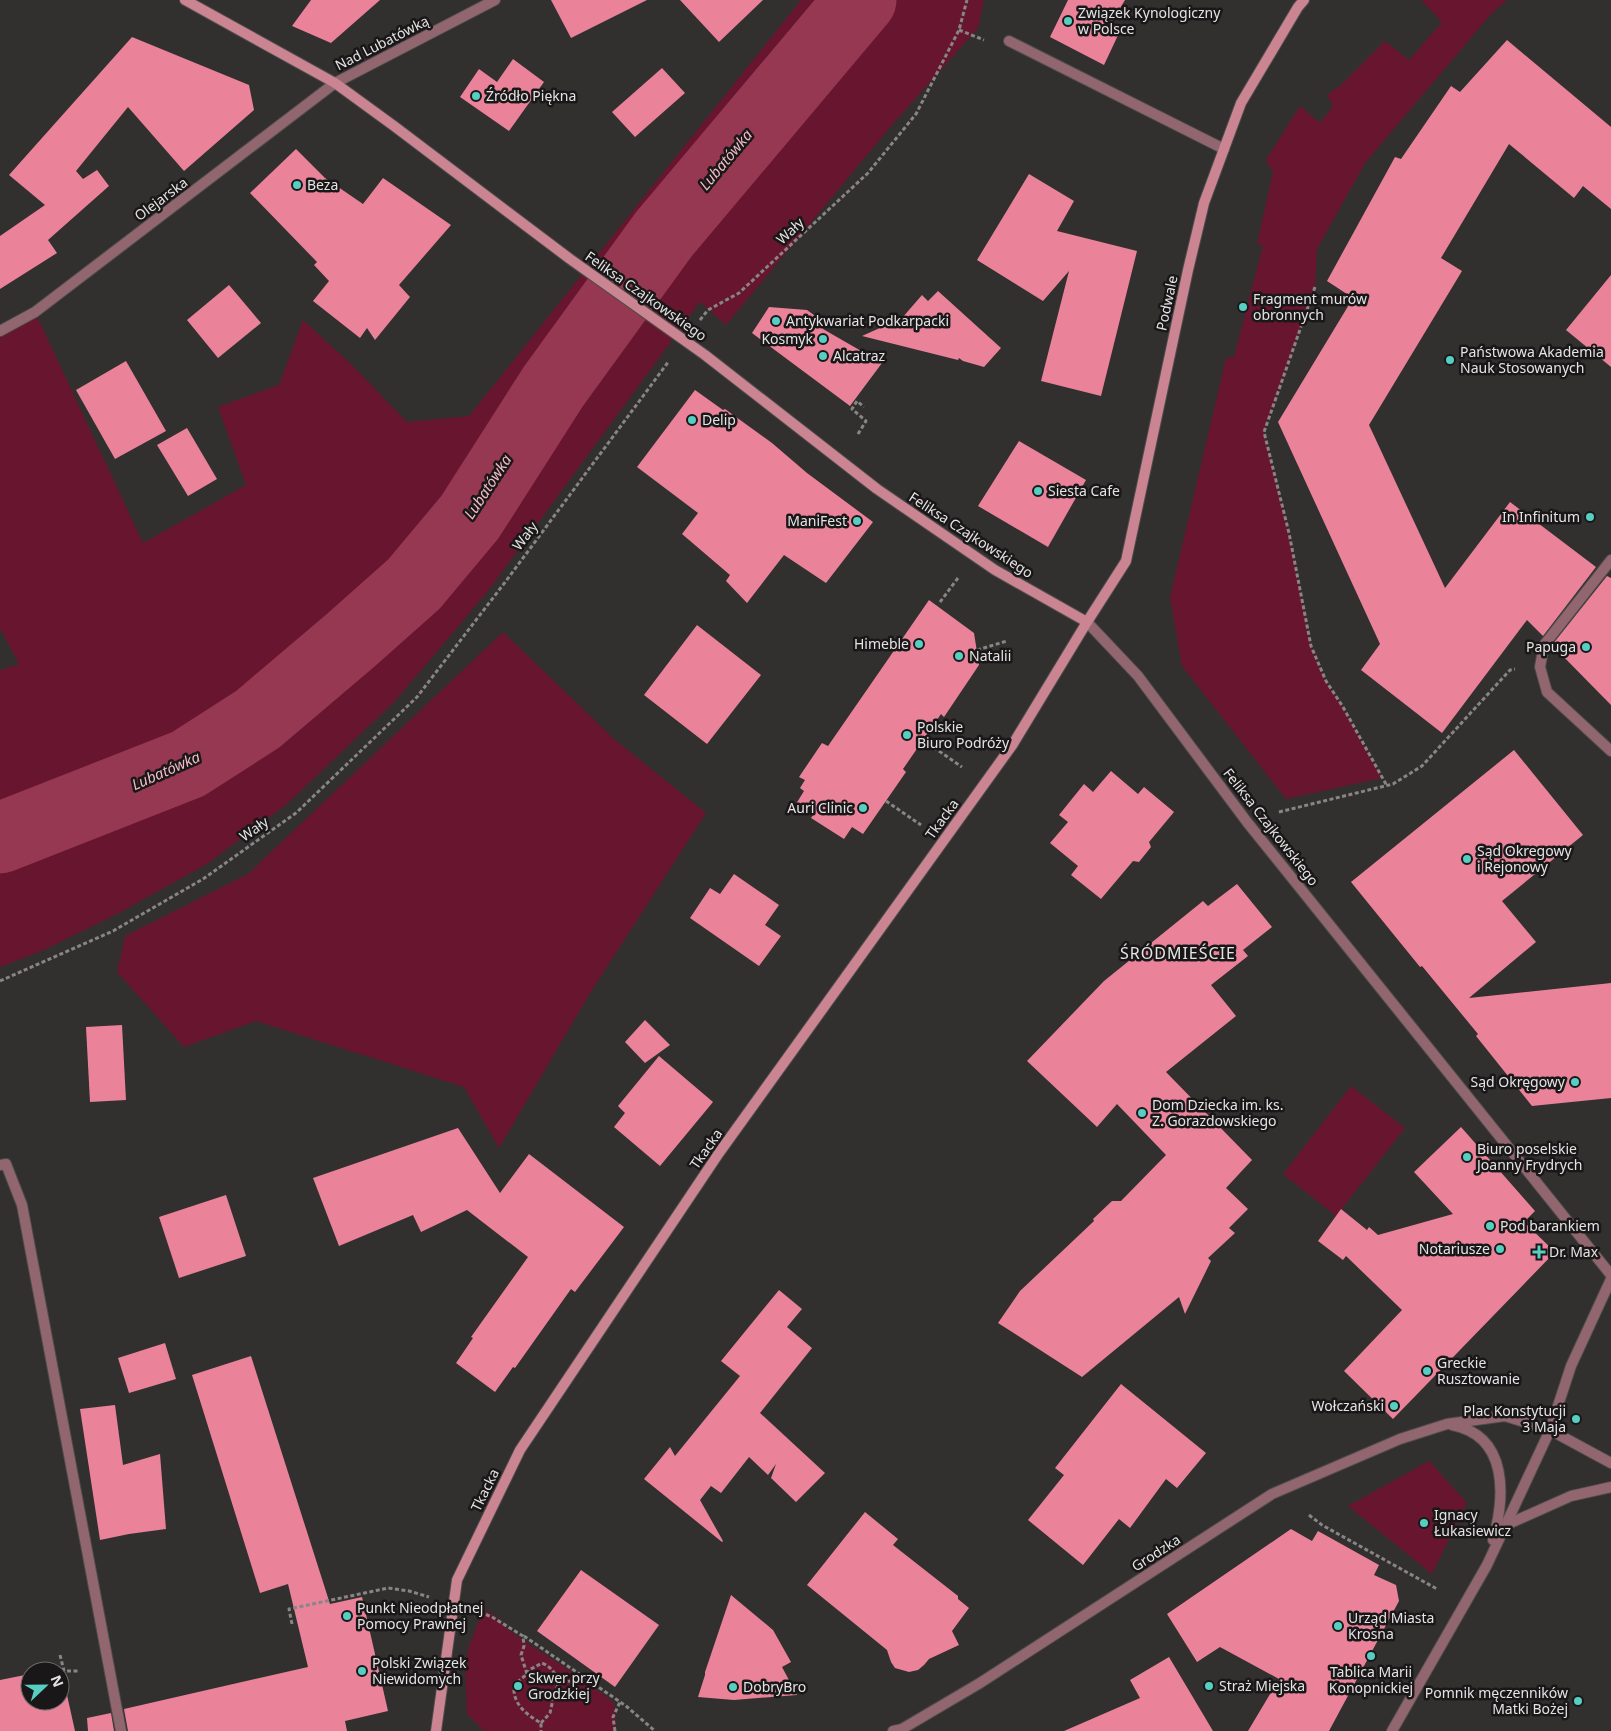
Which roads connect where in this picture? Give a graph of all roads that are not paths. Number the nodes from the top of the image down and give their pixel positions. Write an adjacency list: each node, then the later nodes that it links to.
1 (186, 0): 5 (main road, Feliksa Czajkowskiego)
2 (495, 0): 5 (street, Nad Lubatówką)
3 (1304, 0): 6 (main road, Podwale)
4 (1009, 41): 6 (street)
5 (335, 83): 7 (street, Olejarska); 9 (main road, Feliksa Czajkowskiego)
6 (1224, 149): 9 (main road, Podwale)
7 (0, 331)
8 (1611, 560): 10 (street)
9 (1087, 622): 12 (street, Feliksa Czajkowskiego); 21 (main road, Tkacka)
10 (1611, 751)
11 (0, 1165): 20 (street)
12 (1611, 1275)
13 (1611, 1279): 15 (street)
14 (1447, 1424): 15 (street, Grodzka); 19 (street); 22 (street, Grodzka)
15 (1550, 1430): 16 (street); 18 (street)
16 (1611, 1464)
17 (1611, 1487): 18 (street)
18 (1506, 1525): 19 (street)
19 (1487, 1566): 23 (street)
20 (121, 1731)
21 (436, 1731)
22 (893, 1731)
23 (1392, 1731)

